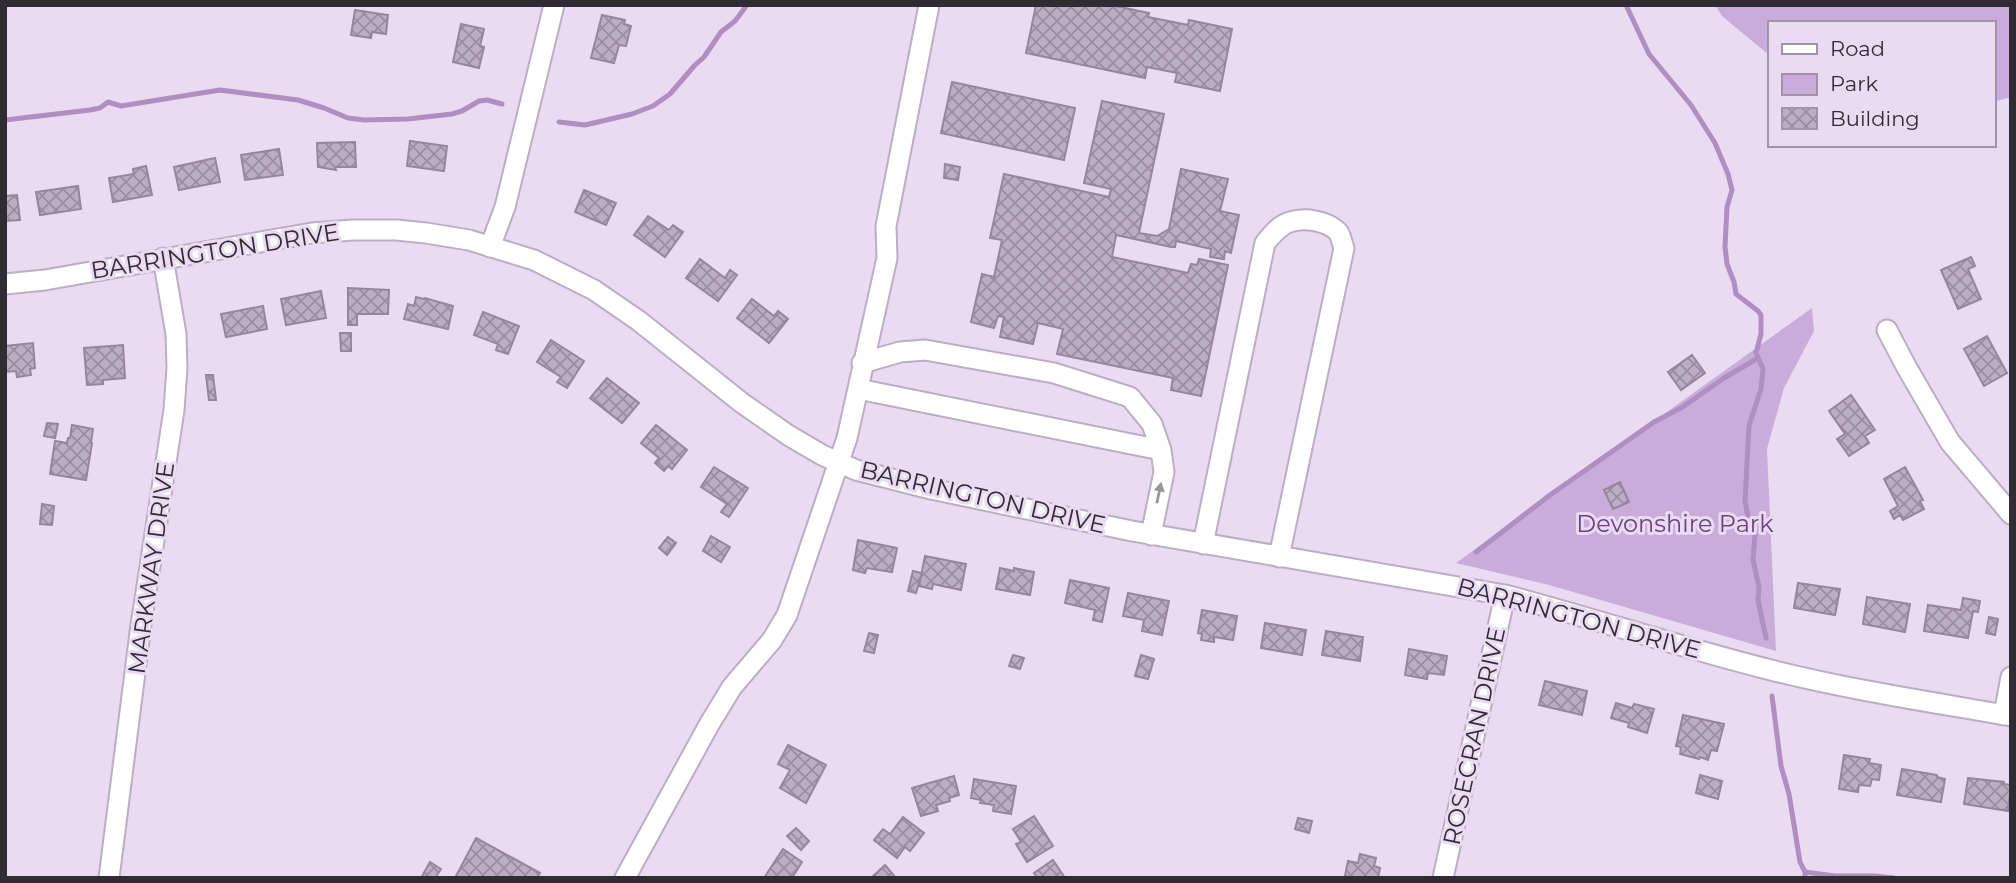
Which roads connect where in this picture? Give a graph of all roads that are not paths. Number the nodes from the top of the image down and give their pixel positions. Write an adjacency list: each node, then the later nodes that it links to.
1 (554, 5): 3 (street)
2 (929, 5): 7 (street)
3 (490, 247): 4 (street, BARRINGTON DRIVE); 10 (street, BARRINGTON DRIVE)
4 (163, 258): 5 (street, BARRINGTON DRIVE); 18 (street, MARKWAY DRIVE)
5 (5, 284)
6 (1888, 330): 11 (street)
7 (862, 363): 8 (street); 9 (street)
8 (858, 389): 9 (street); 10 (street)
9 (1161, 450): 12 (street, one-way to 9)
10 (838, 462): 12 (street, BARRINGTON DRIVE); 19 (street)
11 (2011, 514)
12 (1151, 535): 13 (street, BARRINGTON DRIVE)
13 (1203, 544): 14 (street, BARRINGTON DRIVE); 14 (street)
14 (1279, 557): 15 (street, BARRINGTON DRIVE)
15 (1505, 595): 17 (street, BARRINGTON DRIVE); 20 (street, ROSECRAN DRIVE)
16 (2011, 677): 17 (street)
17 (2007, 715)
18 (109, 878)
19 (625, 878)
20 (1443, 878)

